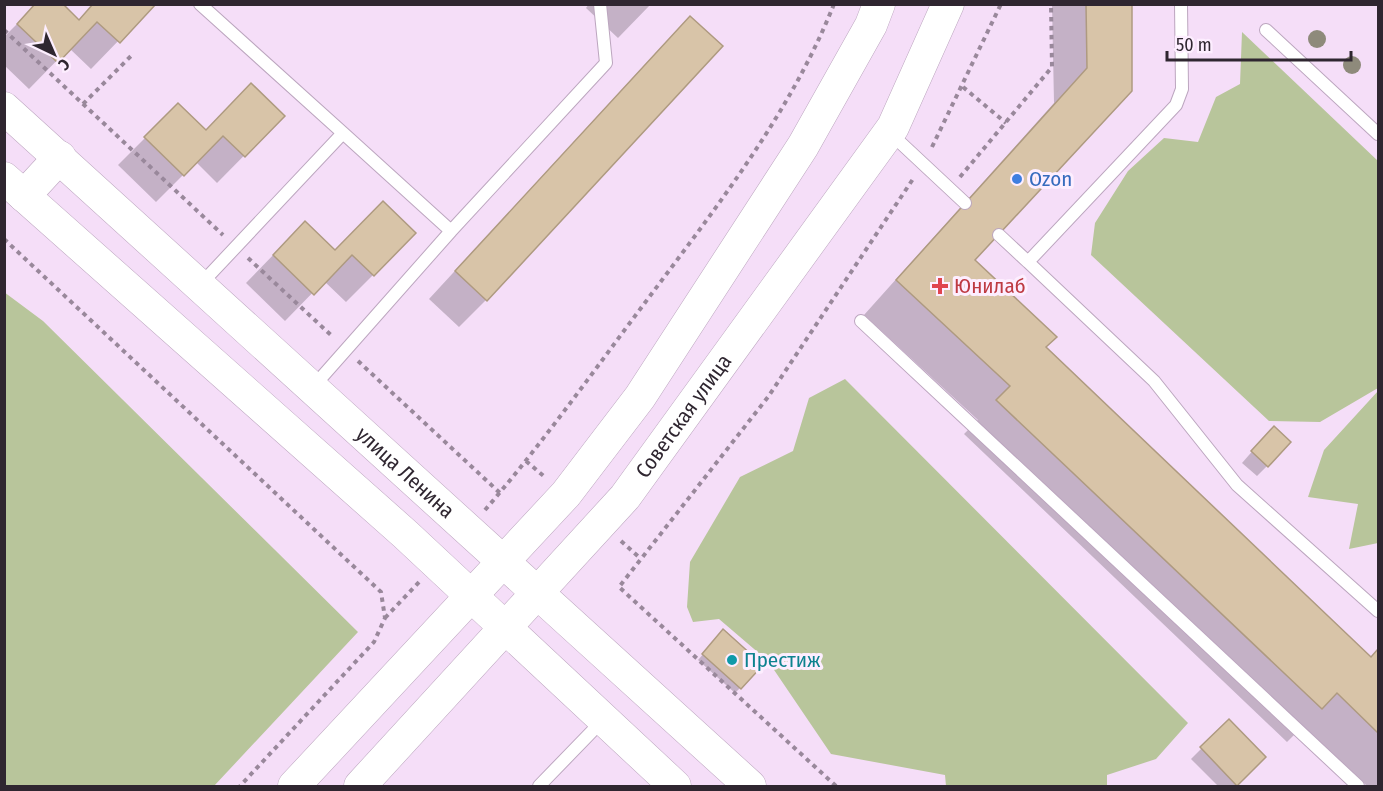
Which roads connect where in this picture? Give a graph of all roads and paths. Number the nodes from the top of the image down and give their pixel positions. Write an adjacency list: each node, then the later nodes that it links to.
1 (200, 4): 17 (lane)
2 (600, 4): 24 (lane)
3 (834, 4): 33 (path)
4 (879, 4): 35 (street)
5 (948, 4): 16 (street, Советская улица)
6 (1001, 4): 12 (path)
7 (1052, 4): 15 (path)
8 (1181, 4): 28 (lane)
9 (4, 30): 13 (path)
10 (1266, 30): 18 (lane)
11 (132, 55): 13 (path)
12 (963, 87): 15 (path); 20 (path)
13 (83, 104): 27 (path)
14 (4, 108): 19 (street, улица Ленина)
15 (1006, 123): 22 (path)
16 (889, 132): 20 (lane); 37 (street, Советская улица)
17 (343, 134): 24 (lane); 27 (lane)
18 (1378, 134)
19 (60, 157): 21 (street); 29 (street, улица Ленина)
20 (923, 164): 22 (lane); 49 (path)
21 (14, 187): 36 (street)
22 (950, 189): 23 (lane)
23 (965, 203)
24 (451, 231): 31 (lane)
25 (999, 235): 28 (lane)
26 (4, 239): 40 (path)
27 (236, 247): 29 (lane); 31 (path)
28 (1028, 261): 39 (lane)
29 (200, 285): 32 (street, улица Ленина)
30 (861, 321): 50 (lane)
31 (346, 350): 32 (lane); 33 (path)
32 (312, 388): 34 (street, улица Ленина)
33 (500, 493): 34 (path)
34 (469, 529): 35 (street, улица Ленина)
35 (504, 561): 37 (street, улица Ленина); 38 (street)
36 (436, 564): 38 (street); 40 (path)
37 (538, 594): 41 (street, Советская улица); 48 (street, улица Ленина)
38 (471, 597): 41 (street); 44 (street)
39 (1378, 611)
40 (385, 618): 43 (path)
41 (505, 629): 42 (street); 45 (street, Советская улица)
42 (603, 720): 46 (lane); 47 (street)
43 (240, 786)
44 (294, 786)
45 (360, 786)
46 (539, 786)
47 (675, 786)
48 (750, 786)
49 (836, 786)
50 (1358, 786)

